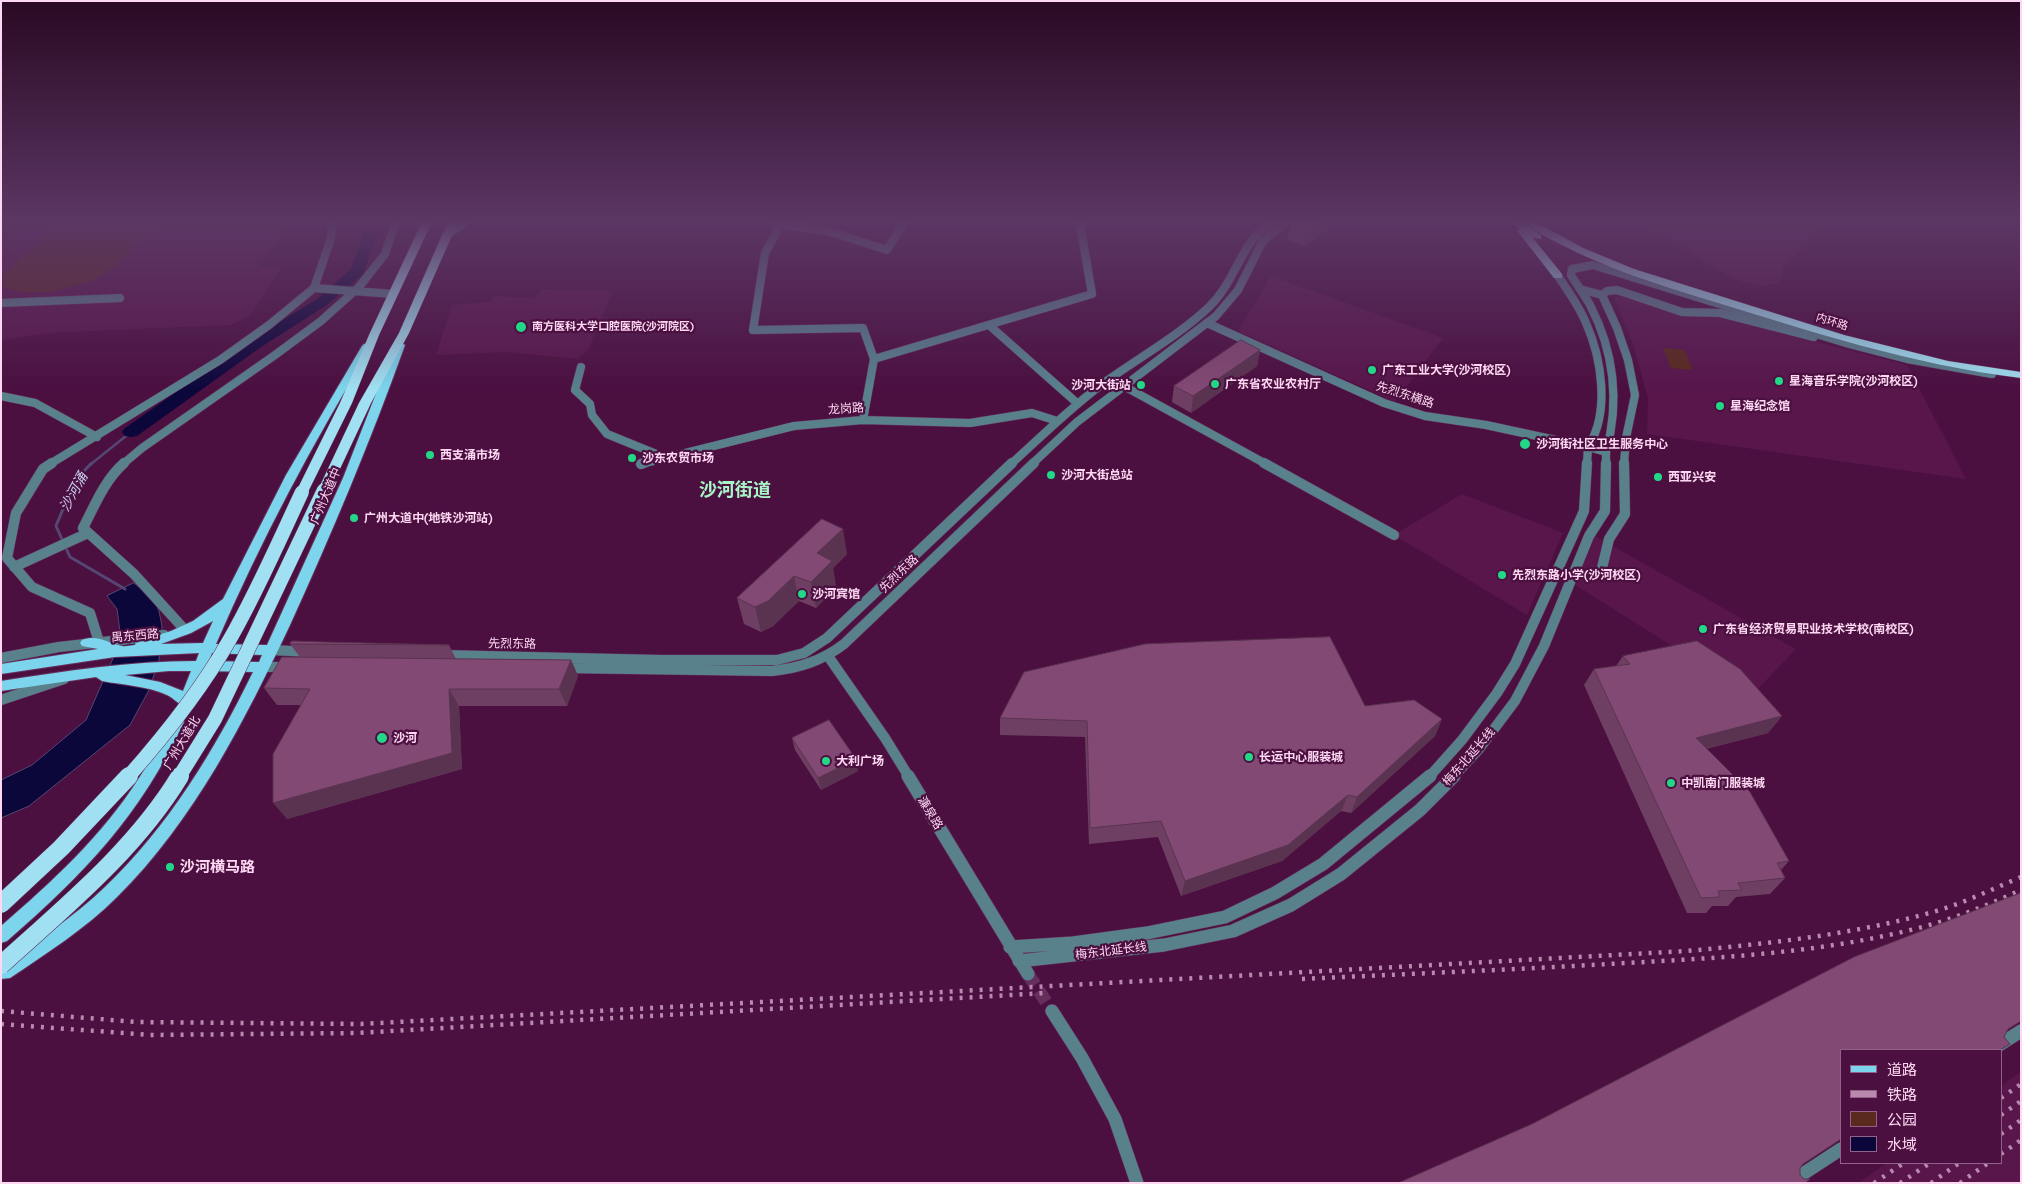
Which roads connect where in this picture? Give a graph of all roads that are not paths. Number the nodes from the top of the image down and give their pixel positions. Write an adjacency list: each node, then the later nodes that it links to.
1 (317, 279): 15 (street)
2 (366, 279): 17 (street)
3 (400, 279): 19 (highway, 广州大道中)
4 (428, 279): 25 (highway, 广州大道中)
5 (761, 279): 27 (street)
6 (1089, 279): 24 (street)
7 (1229, 279): 33 (street, 先烈东路)
8 (1245, 279): 23 (street, 先烈东路)
9 (1560, 279): 40 (street, 梅东北延长线)
10 (1574, 279): 16 (street)
11 (1639, 279): 28 (street)
12 (1653, 279): 18 (highway)
13 (1659, 279): 18 (highway, 内环路)
14 (1683, 279): 30 (highway, 内环路)
15 (314, 288): 17 (street); 39 (street)
16 (1580, 289): 20 (street); 41 (street)
17 (354, 292): 19 (street); 48 (street)
18 (1699, 293): 31 (highway, 内环路)
19 (393, 294): 26 (highway, 广州大道中)
20 (1602, 295): 28 (street); 47 (street)
21 (120, 298): 22 (street)
22 (1, 303)
23 (1207, 323): 32 (street, 先烈东路); 40 (street, 先烈东横路)
24 (989, 325): 27 (street); 36 (street)
25 (404, 333): 44 (highway, 广州大道中); 61 (main road, 广州大道中)
26 (374, 335): 45 (highway, 广州大道中); 55 (main road, 广州大道中)
27 (874, 359): 37 (street)
28 (1907, 359): 31 (street)
29 (581, 367): 42 (street)
30 (2021, 367)
31 (2021, 376)
32 (1122, 385): 34 (street, 先烈东路); 49 (street)
33 (1098, 386): 34 (street); 36 (street, 先烈东路)
34 (1112, 393): 64 (street, 先烈东路)
35 (1, 396): 39 (street)
36 (1077, 404): 38 (street, 先烈东路)
37 (863, 420): 38 (street, 龙岗路); 42 (street, 龙岗路)
38 (1056, 420): 66 (street, 先烈东路)
39 (97, 436): 50 (street)
40 (1588, 447): 41 (street, 先烈东横路); 53 (street, 梅东北延长线)
41 (1606, 452): 46 (street)
42 (666, 458): 43 (street, 龙岗路)
43 (641, 464)
44 (324, 490): 85 (highway, 广州大道北, bridge)
45 (302, 492): 79 (highway, 广州大道北, bridge)
46 (1605, 511): 47 (street); 54 (street, 梅东北延长线)
47 (1625, 514): 52 (street)
48 (85, 535): 51 (street); 56 (street)
49 (1394, 535)
50 (6, 541): 51 (street)
51 (14, 567): 57 (street)
52 (1602, 568)
53 (1555, 575): 54 (street); 77 (street, 梅东北延长线)
54 (1572, 580): 78 (street, 梅东北延长线)
55 (233, 593): 56 (main road); 60 (main road, 广州大道北)
56 (185, 630): 58 (main road)
57 (93, 642): 59 (main road); 65 (street)
58 (139, 645): 59 (main road, 禺东西路); 60 (main road, 禺东西路)
59 (123, 648): 71 (main road, 禺东西路); 73 (main road)
60 (207, 648): 61 (main road, 禺东西路); 67 (main road, 广州大道北)
61 (272, 650): 62 (street); 68 (main road, 广州大道中)
62 (316, 652)
63 (433, 655): 66 (street, 先烈东路)
64 (828, 656): 66 (street, 先烈东路); 83 (street, 濂泉路)
65 (1, 658)
66 (598, 664): 70 (street, 先烈东路)
67 (200, 666): 68 (main road); 73 (main road); 76 (main road, 广州大道北)
68 (263, 667): 69 (street); 86 (main road)
69 (301, 667)
70 (519, 668)
71 (1, 670)
72 (82, 674): 73 (main road); 74 (main road); 75 (street)
73 (119, 674): 76 (main road)
74 (1, 686)
75 (1, 700)
76 (186, 702): 82 (main road, 广州大道北)
77 (1412, 792): 78 (street); 80 (street, 梅东北延长线)
78 (1436, 795): 81 (street, 梅东北延长线)
79 (1, 904)
80 (1225, 916): 81 (street); 83 (street, 梅东北延长线)
81 (1233, 931): 84 (street, 梅东北延长线)
82 (1, 936)
83 (1010, 947): 84 (street, 濂泉路)
84 (1019, 961): 87 (street, 濂泉路)
85 (1, 965)
86 (1, 973)
87 (1028, 974)
88 (1052, 1011): 92 (street)
89 (2021, 1030): 90 (street)
90 (1992, 1049)
91 (1840, 1149): 93 (street)
92 (1137, 1183)
93 (1789, 1183)

